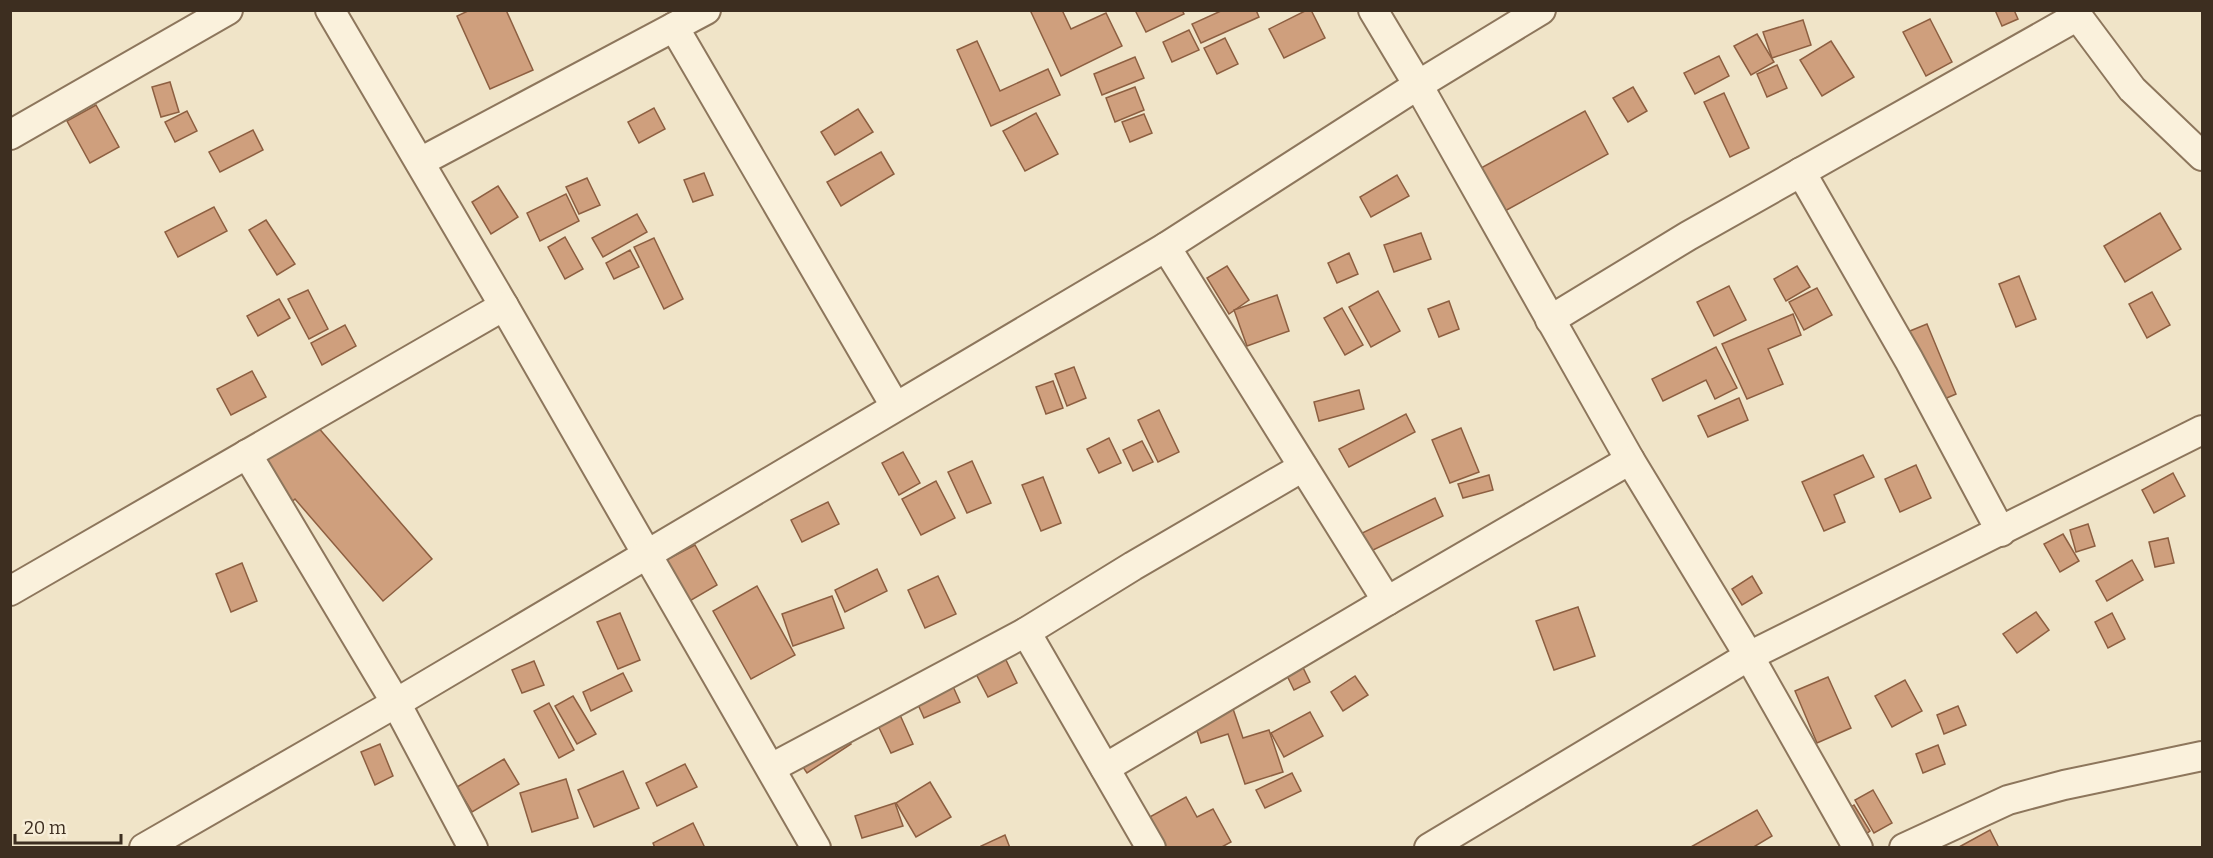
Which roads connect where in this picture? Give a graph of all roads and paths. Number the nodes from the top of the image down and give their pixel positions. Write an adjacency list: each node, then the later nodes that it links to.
1 (228, 10): 9 (street)
2 (330, 10): 11 (street)
3 (706, 10): 7 (street)
4 (1373, 10): 8 (street)
5 (1541, 10): 8 (street)
6 (2074, 14): 10 (street); 12 (street)
7 (674, 27): 11 (street); 16 (street)
8 (1418, 85): 13 (street); 15 (street)
9 (10, 135)
10 (2202, 156)
11 (420, 162): 14 (street)
12 (1801, 172): 15 (street); 21 (street)
13 (1166, 247): 16 (street); 20 (street)
14 (504, 306): 18 (street); 22 (street)
15 (1550, 320): 19 (street)
16 (895, 406): 22 (street)
17 (2202, 430): 21 (street)
18 (248, 454): 23 (street); 27 (street)
19 (1630, 460): 24 (street); 26 (street)
20 (1303, 467): 24 (street); 25 (street)
21 (2001, 532): 26 (street)
22 (646, 553): 27 (street); 29 (street)
23 (10, 591)
24 (1387, 601): 30 (street)
25 (1026, 632): 29 (street); 30 (street)
26 (1749, 656): 35 (street); 36 (street)
27 (396, 703): 31 (street); 32 (street)
28 (2202, 756): 37 (street)
29 (771, 768): 33 (street)
30 (1105, 768): 34 (street)
31 (144, 848)
32 (473, 848)
33 (816, 848)
34 (1151, 848)
35 (1429, 848)
36 (1858, 848)
37 (1904, 848)

